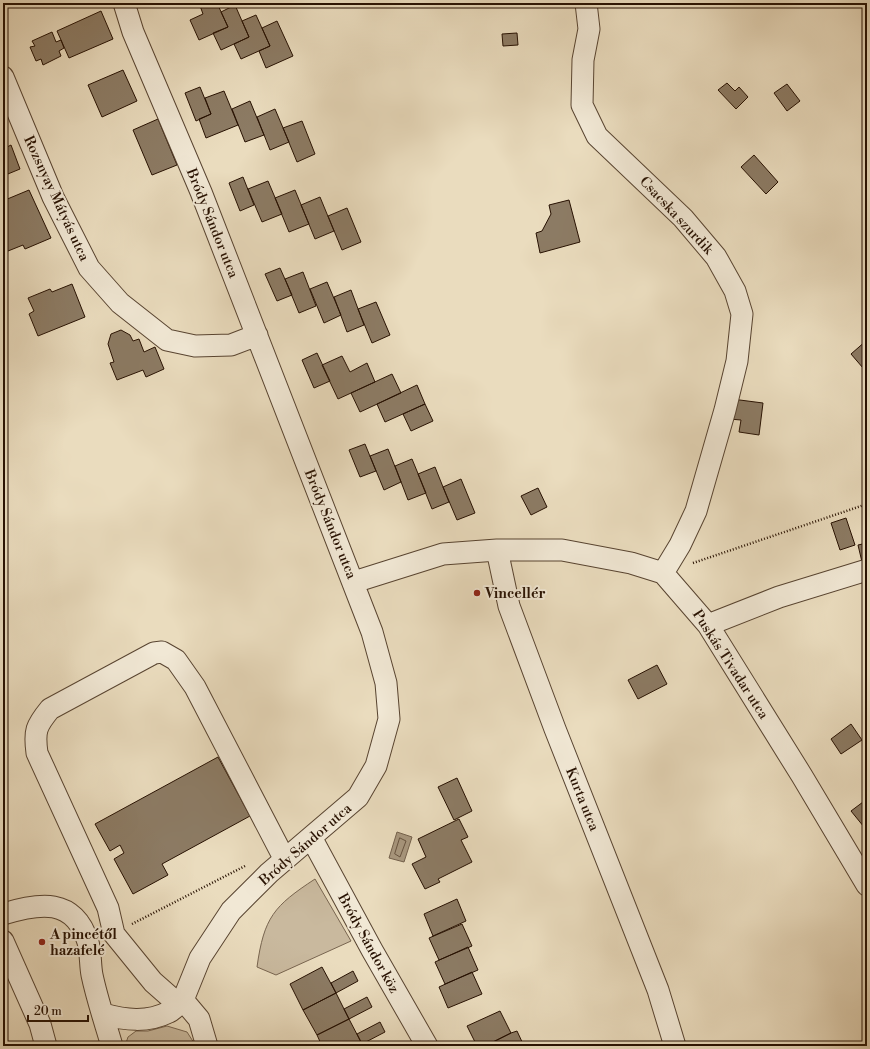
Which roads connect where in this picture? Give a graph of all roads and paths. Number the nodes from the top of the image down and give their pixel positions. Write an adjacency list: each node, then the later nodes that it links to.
1 (124, 3): 4 (street, Bródy Sándor utca)
2 (586, 3): 8 (street, Csacska szurdik)
3 (3, 78): 4 (street, Rozsnyay Mátyás utca)
4 (257, 335): 9 (street, Bródy Sándor utca)
5 (867, 504): 8 (path)
6 (497, 550): 8 (street); 9 (street); 24 (street, Kurta utca)
7 (867, 570): 10 (street)
8 (662, 573): 10 (street, Puskás Tivadar utca)
9 (354, 582): 11 (street, Bródy Sándor utca)
10 (708, 626): 14 (street, Puskás Tivadar utca)
11 (312, 839): 12 (street, Bródy Sándor utca); 23 (street, Bródy Sándor köz)
12 (286, 860): 16 (street); 18 (street, Bródy Sándor utca)
13 (247, 865): 16 (path)
14 (867, 885)
15 (3, 914): 19 (street)
16 (114, 934): 18 (street)
17 (3, 941): 20 (street)
18 (180, 1002): 19 (street); 22 (street)
19 (103, 1014): 21 (street)
20 (46, 1046)
21 (112, 1046)
22 (207, 1046)
23 (427, 1046)
24 (675, 1046)

